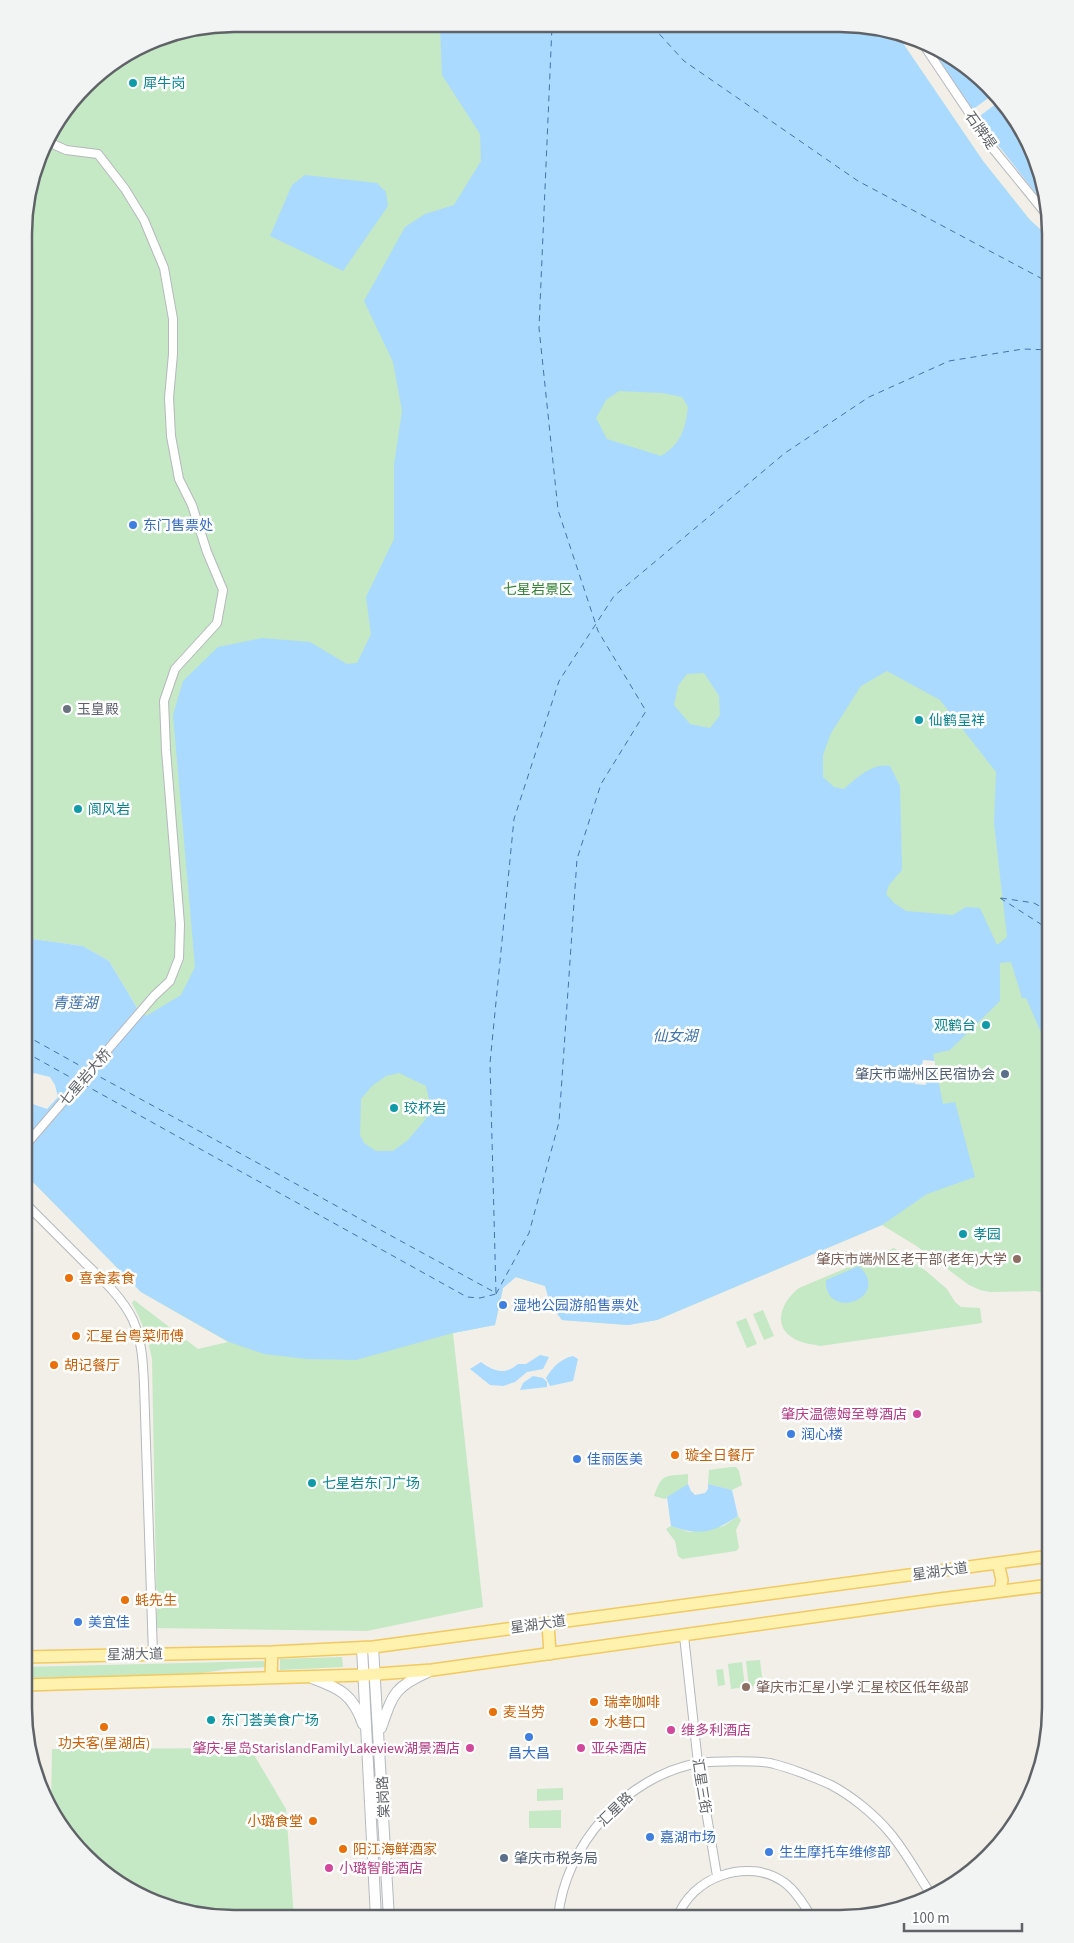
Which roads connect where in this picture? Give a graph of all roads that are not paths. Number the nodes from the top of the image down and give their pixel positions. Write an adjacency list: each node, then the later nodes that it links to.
1 (929, 53): 3 (street, 石牌堤)
2 (53, 144): 4 (street, 七星岩大桥)
3 (1040, 206)
4 (32, 1138)
5 (32, 1210): 14 (street)
6 (1042, 1557): 7 (main road, 星湖大道)
7 (998, 1563): 9 (main road); 10 (main road, 星湖大道)
8 (1042, 1586): 9 (main road, 星湖大道)
9 (1000, 1591): 11 (main road, 星湖大道)
10 (548, 1623): 12 (main road, 星湖大道); 15 (main road)
11 (684, 1636): 15 (main road, 星湖大道); 25 (street, 汇星三街)
12 (368, 1647): 13 (main road, 星湖大道); 18 (main road, 棠岗路); 19 (main road, 棠岗路)
13 (272, 1652): 14 (main road, 星湖大道); 21 (main road)
14 (153, 1654): 16 (main road, 星湖大道)
15 (550, 1654): 17 (main road, 星湖大道)
16 (32, 1657)
17 (432, 1670): 18 (main road, 星湖大道); 23 (main road)
18 (375, 1674): 19 (main road, 星湖大道); 23 (main road, 棠岗路)
19 (363, 1675): 20 (main road, 星湖大道); 24 (main road, 棠岗路)
20 (308, 1676): 21 (main road, 星湖大道); 24 (main road)
21 (271, 1677): 22 (main road, 星湖大道)
22 (32, 1685)
23 (379, 1734): 27 (main road, 棠岗路)
24 (366, 1735): 26 (main road, 棠岗路)
25 (698, 1763): 28 (street, 汇星三街); 29 (street, 汇星路); 32 (street, 汇星路)
26 (374, 1874): 27 (main road); 30 (main road, 棠岗路)
27 (386, 1874): 31 (main road, 棠岗路)
28 (717, 1876): 33 (street); 34 (street)
29 (928, 1890)
30 (376, 1910)
31 (388, 1910)
32 (559, 1910)
33 (681, 1910)
34 (807, 1910)

